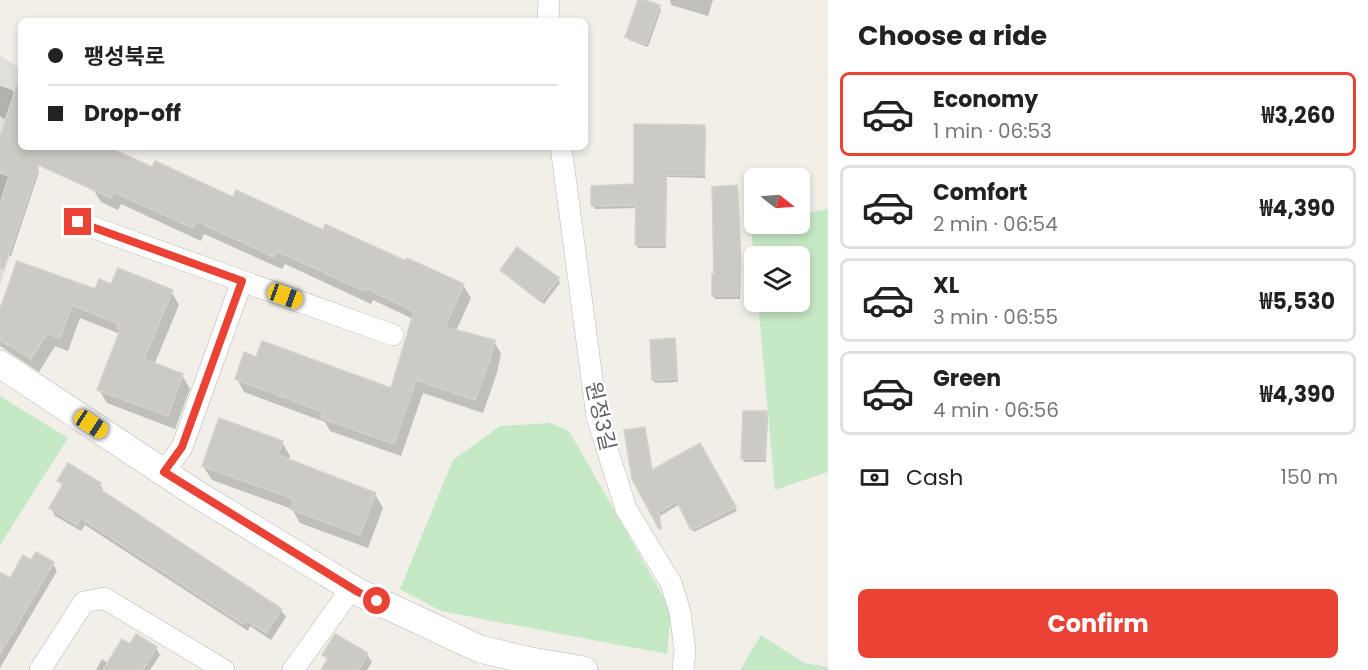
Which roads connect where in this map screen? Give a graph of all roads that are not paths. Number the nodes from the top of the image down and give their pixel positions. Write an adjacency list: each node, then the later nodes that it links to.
1 (549, 0): 2 (street)
2 (548, 18)
3 (561, 150): 14 (street, 원정3길)
4 (78, 222): 5 (street)
5 (242, 281): 6 (street); 8 (street)
6 (393, 335)
7 (0, 364): 8 (street)
8 (164, 472): 9 (street)
9 (352, 588): 12 (street); 13 (street)
10 (40, 670): 11 (street)
11 (224, 670)
12 (293, 670)
13 (584, 670)
14 (683, 670)

